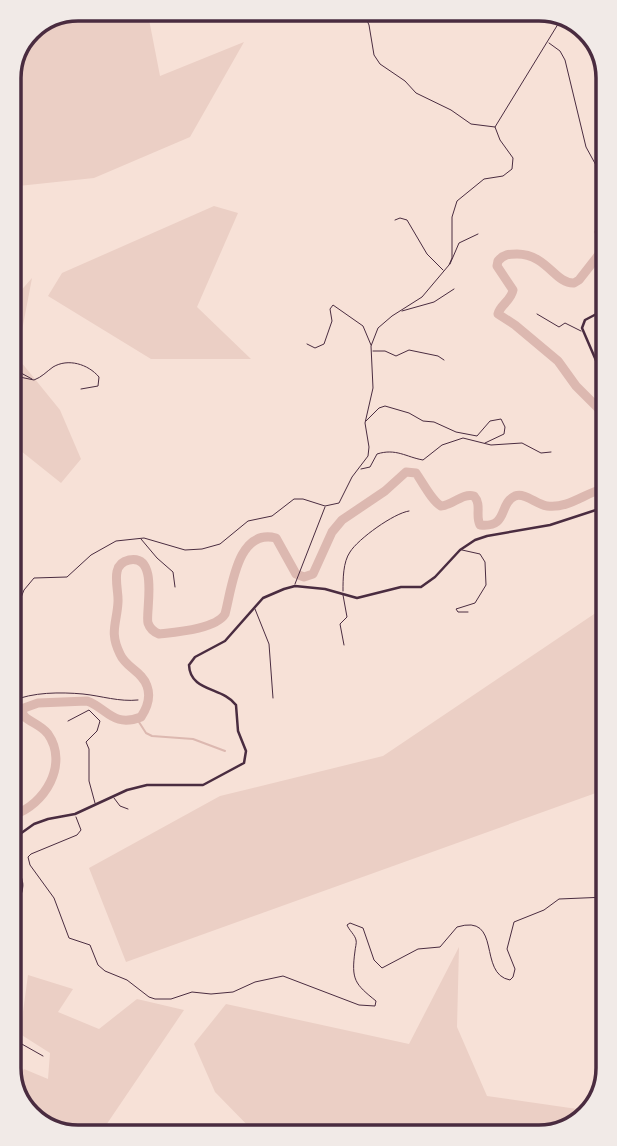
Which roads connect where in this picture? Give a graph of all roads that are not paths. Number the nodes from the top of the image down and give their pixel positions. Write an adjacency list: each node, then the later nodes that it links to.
1 (367, 21): 4 (lane)
2 (558, 24): 3 (lane)
3 (547, 42): 4 (lane); 5 (lane)
4 (495, 127): 8 (lane)
5 (596, 168)
6 (395, 220): 9 (lane)
7 (478, 234): 8 (lane)
8 (449, 265): 9 (lane)
9 (444, 272): 11 (lane)
10 (454, 289): 11 (lane)
11 (400, 311): 16 (lane)
12 (537, 314): 14 (lane)
13 (596, 314): 14 (street)
14 (583, 331): 19 (street)
15 (307, 344): 16 (lane)
16 (371, 346): 17 (lane)
17 (371, 351): 18 (lane); 24 (lane)
18 (444, 360)
19 (596, 361)
20 (21, 373): 22 (lane)
21 (21, 377): 22 (lane)
22 (34, 380): 23 (lane)
23 (81, 389)
24 (365, 423): 25 (lane); 27 (lane)
25 (484, 443): 26 (lane); 27 (lane)
26 (551, 452)
27 (358, 469): 28 (lane)
28 (325, 506): 31 (lane); 33 (lane)
29 (596, 510): 32 (street)
30 (409, 511): 35 (lane)
31 (140, 538): 34 (lane); 36 (lane)
32 (460, 550): 35 (street); 38 (lane)
33 (295, 586): 35 (street); 37 (street)
34 (176, 587)
35 (343, 595): 39 (lane)
36 (21, 599)
37 (254, 607): 41 (lane); 44 (street)
38 (468, 612)
39 (344, 645)
40 (21, 697): 42 (lane)
41 (273, 698)
42 (138, 700)
43 (68, 721): 45 (lane)
44 (113, 796): 45 (street); 46 (lane)
45 (96, 805): 47 (street)
46 (128, 808)
47 (75, 814): 48 (street); 51 (lane)
48 (21, 833)
49 (21, 878): 50 (street)
50 (21, 897)
51 (596, 897)
52 (21, 1044): 53 (lane)
53 (43, 1056)

